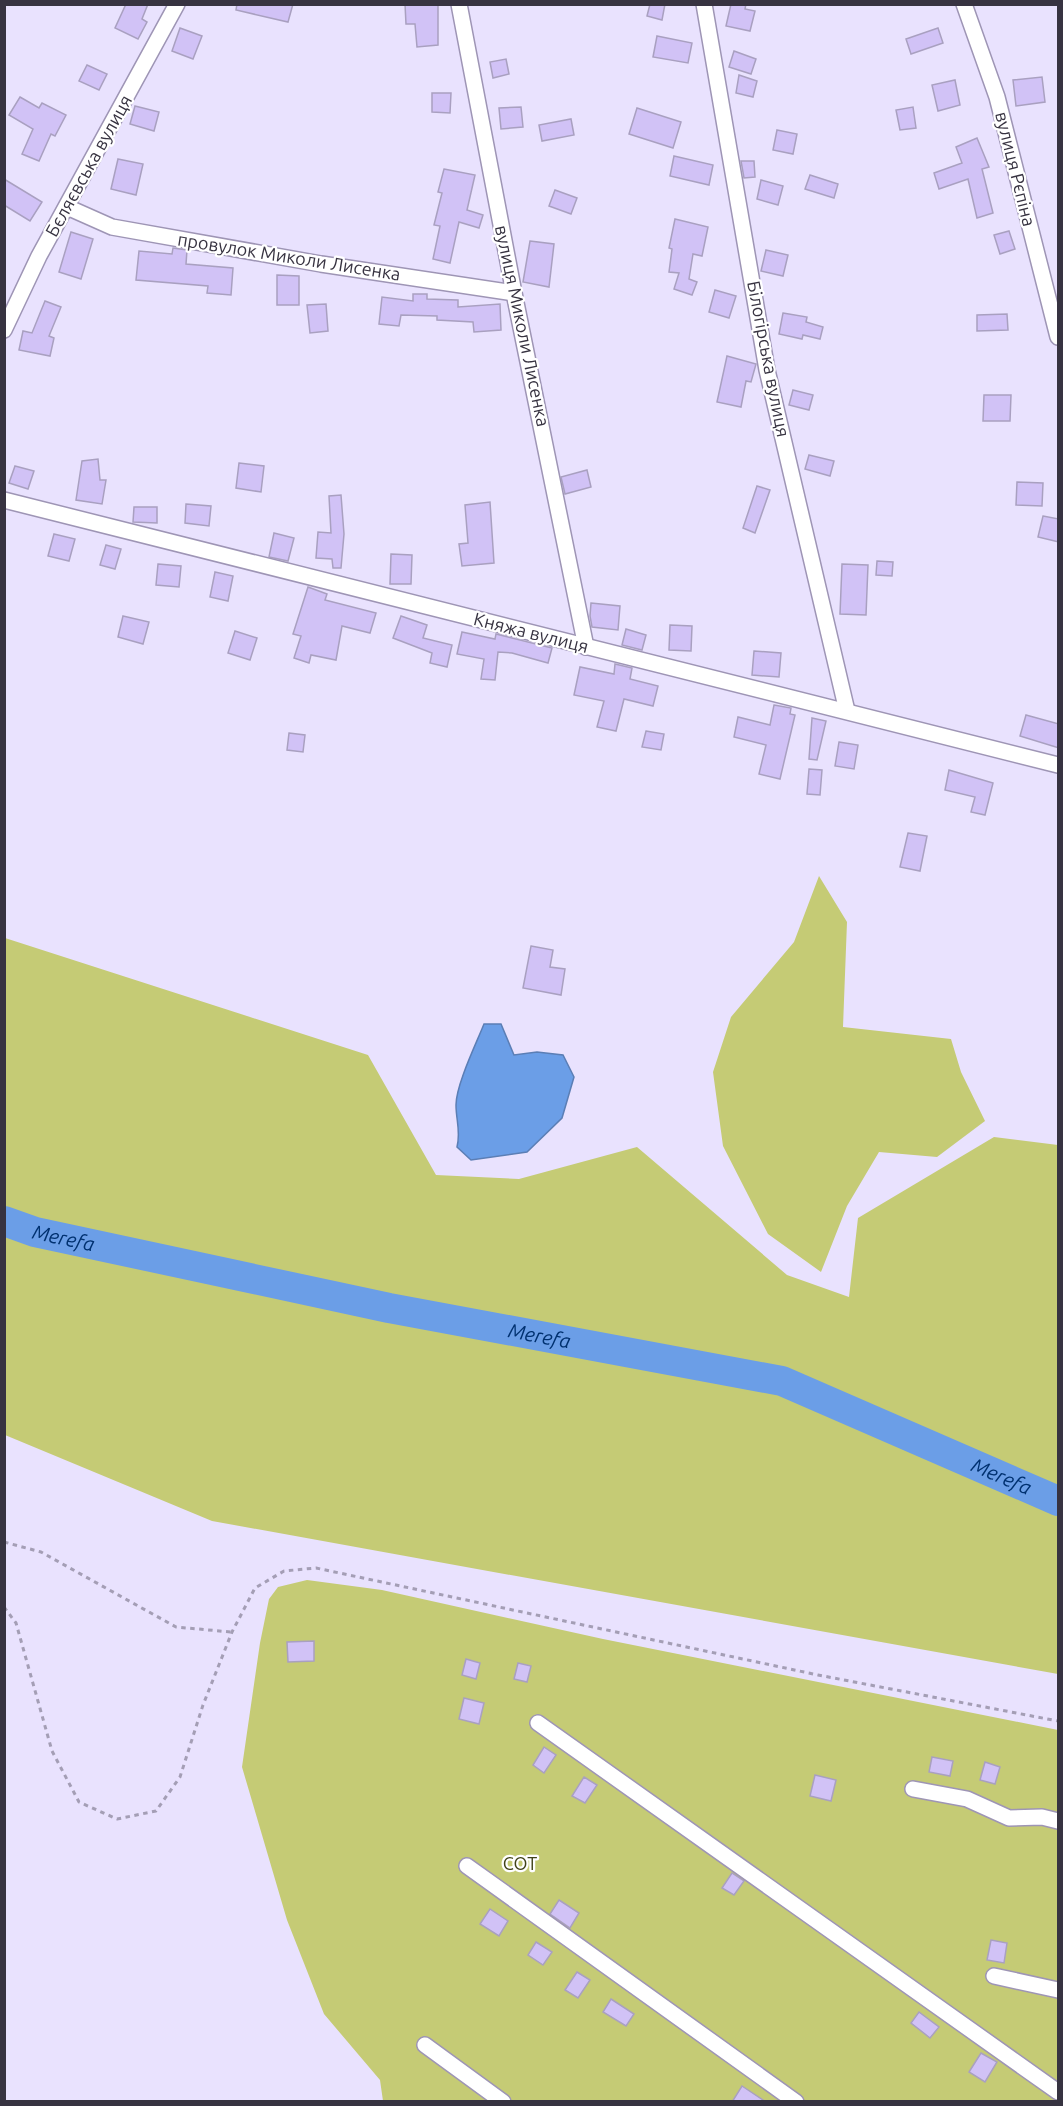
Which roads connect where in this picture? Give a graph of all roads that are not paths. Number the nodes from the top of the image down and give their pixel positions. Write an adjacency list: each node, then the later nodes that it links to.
1 (177, 4): 5 (street, Бєляєвська вулиця)
2 (459, 4): 6 (street, вулиця Миколи Лисенка)
3 (704, 4): 11 (street, Білогірська вулиця)
4 (964, 4): 8 (street, вулиця Рєпіна)
5 (67, 207): 6 (street, провулок Миколи Лисенка); 7 (street, Бєляєвська вулиця)
6 (514, 293): 10 (street, вулиця Миколи Лисенка)
7 (4, 330)
8 (1059, 337)
9 (4, 500): 10 (street, Княжа вулиця)
10 (586, 647): 11 (street, Княжа вулиця)
11 (847, 711): 12 (street, Княжа вулиця)
12 (1059, 765)
13 (538, 1723): 20 (street)
14 (913, 1789): 15 (street)
15 (1059, 1821)
16 (467, 1866): 22 (street)
17 (994, 1976): 18 (street)
18 (1059, 1990)
19 (425, 2045): 21 (street)
20 (1059, 2092)
21 (503, 2102)
22 (796, 2102)

